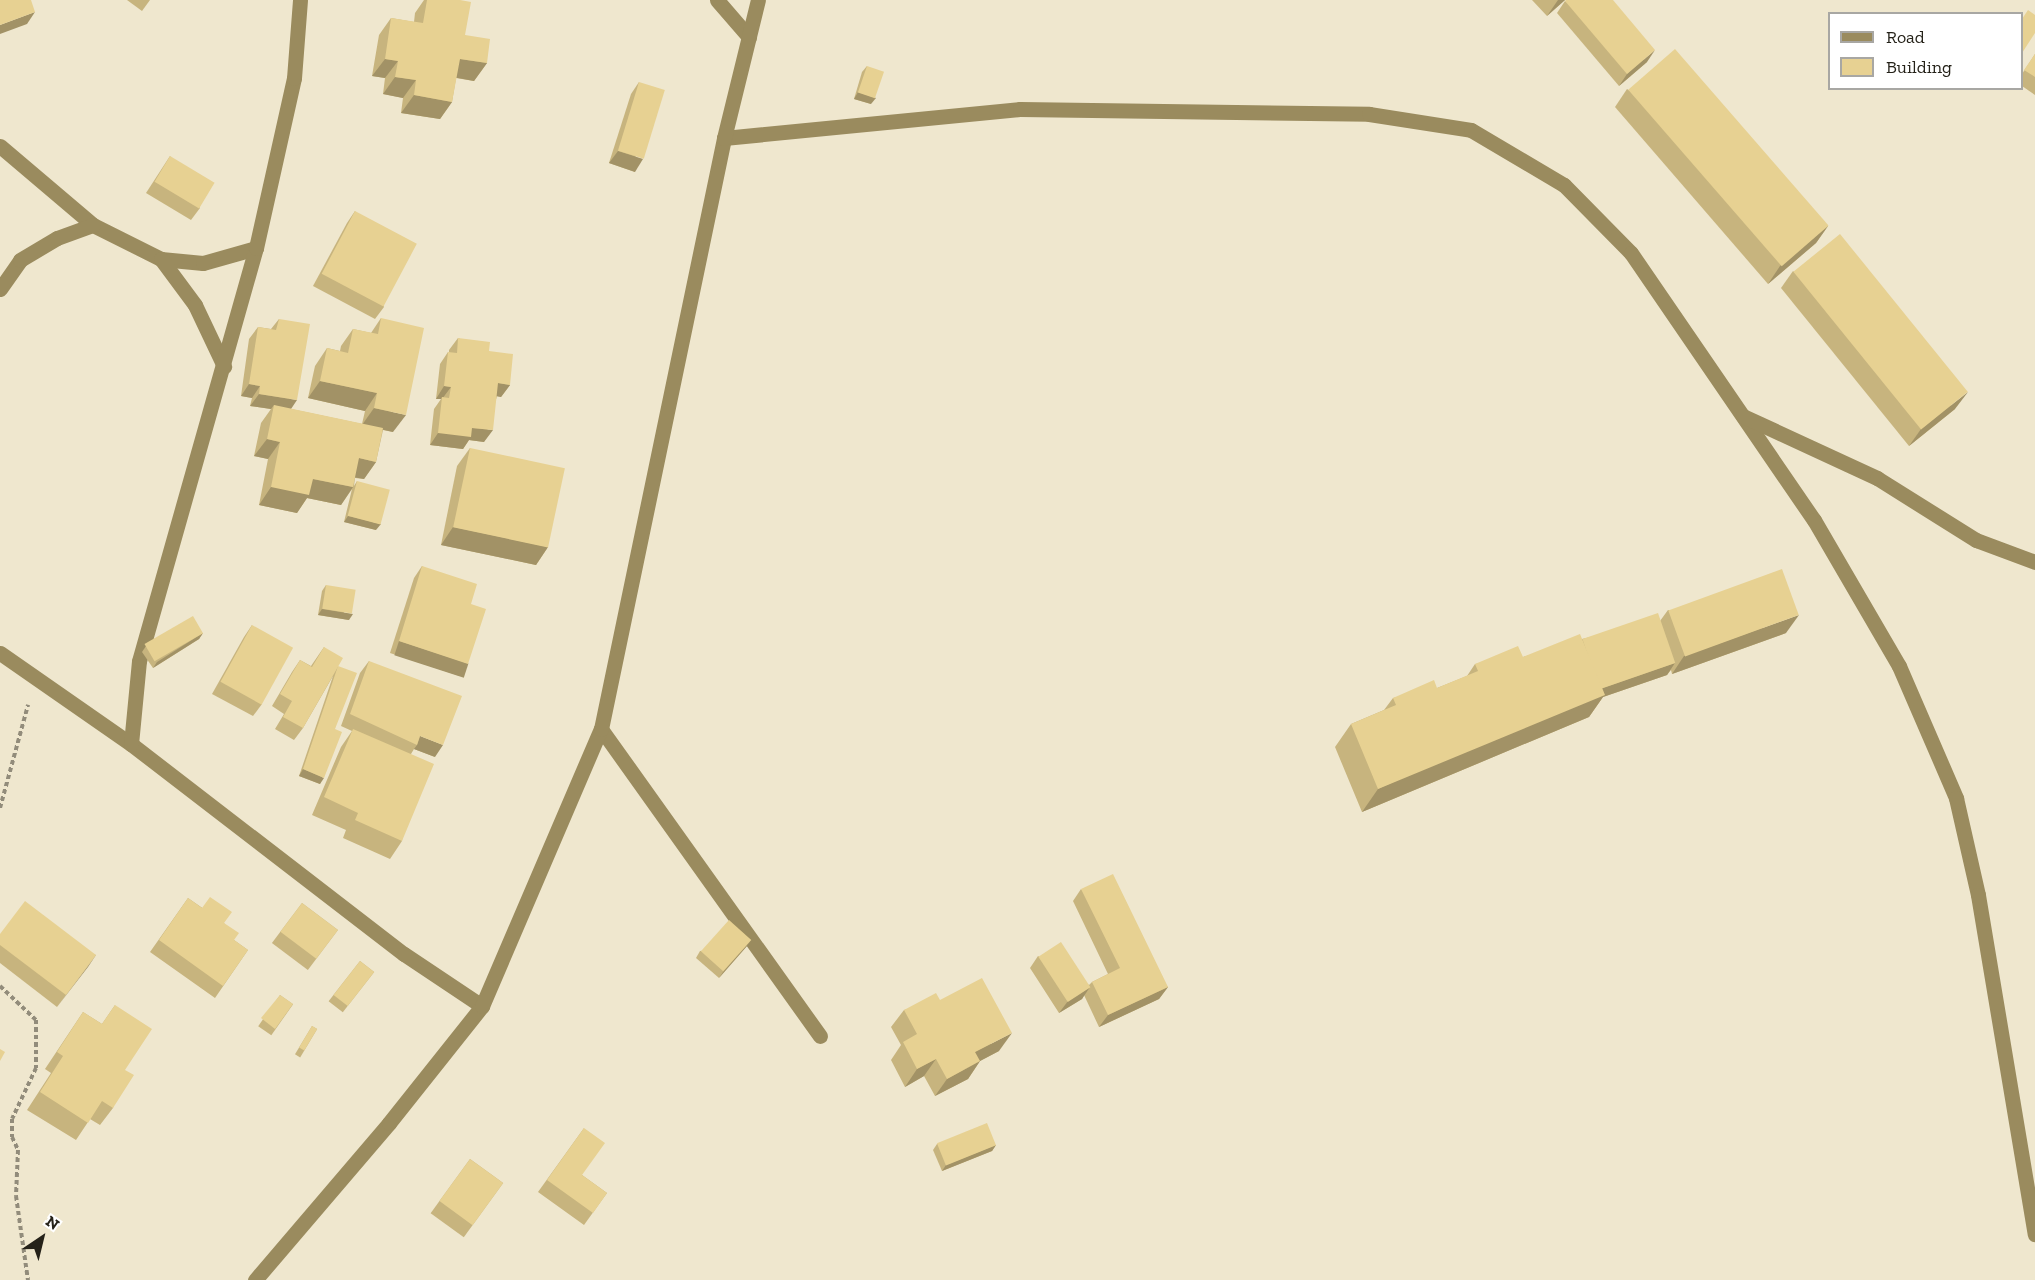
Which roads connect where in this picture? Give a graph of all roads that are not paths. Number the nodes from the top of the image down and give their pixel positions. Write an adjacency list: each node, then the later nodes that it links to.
1 (300, 0): 8 (street)
2 (717, 0): 4 (street)
3 (758, 0): 4 (street)
4 (749, 37): 5 (street)
5 (724, 138): 12 (street); 15 (street)
6 (0, 146): 7 (street)
7 (93, 225): 9 (street); 10 (street)
8 (256, 248): 9 (street); 11 (street)
9 (161, 260): 11 (street)
10 (0, 289)
11 (224, 366): 16 (street)
12 (1743, 416): 13 (street); 19 (street)
13 (2035, 562)
14 (0, 653): 16 (street)
15 (601, 729): 17 (street); 18 (street)
16 (131, 744): 17 (street)
17 (482, 1006): 20 (street)
18 (820, 1036)
19 (2035, 1234)
20 (255, 1280)

